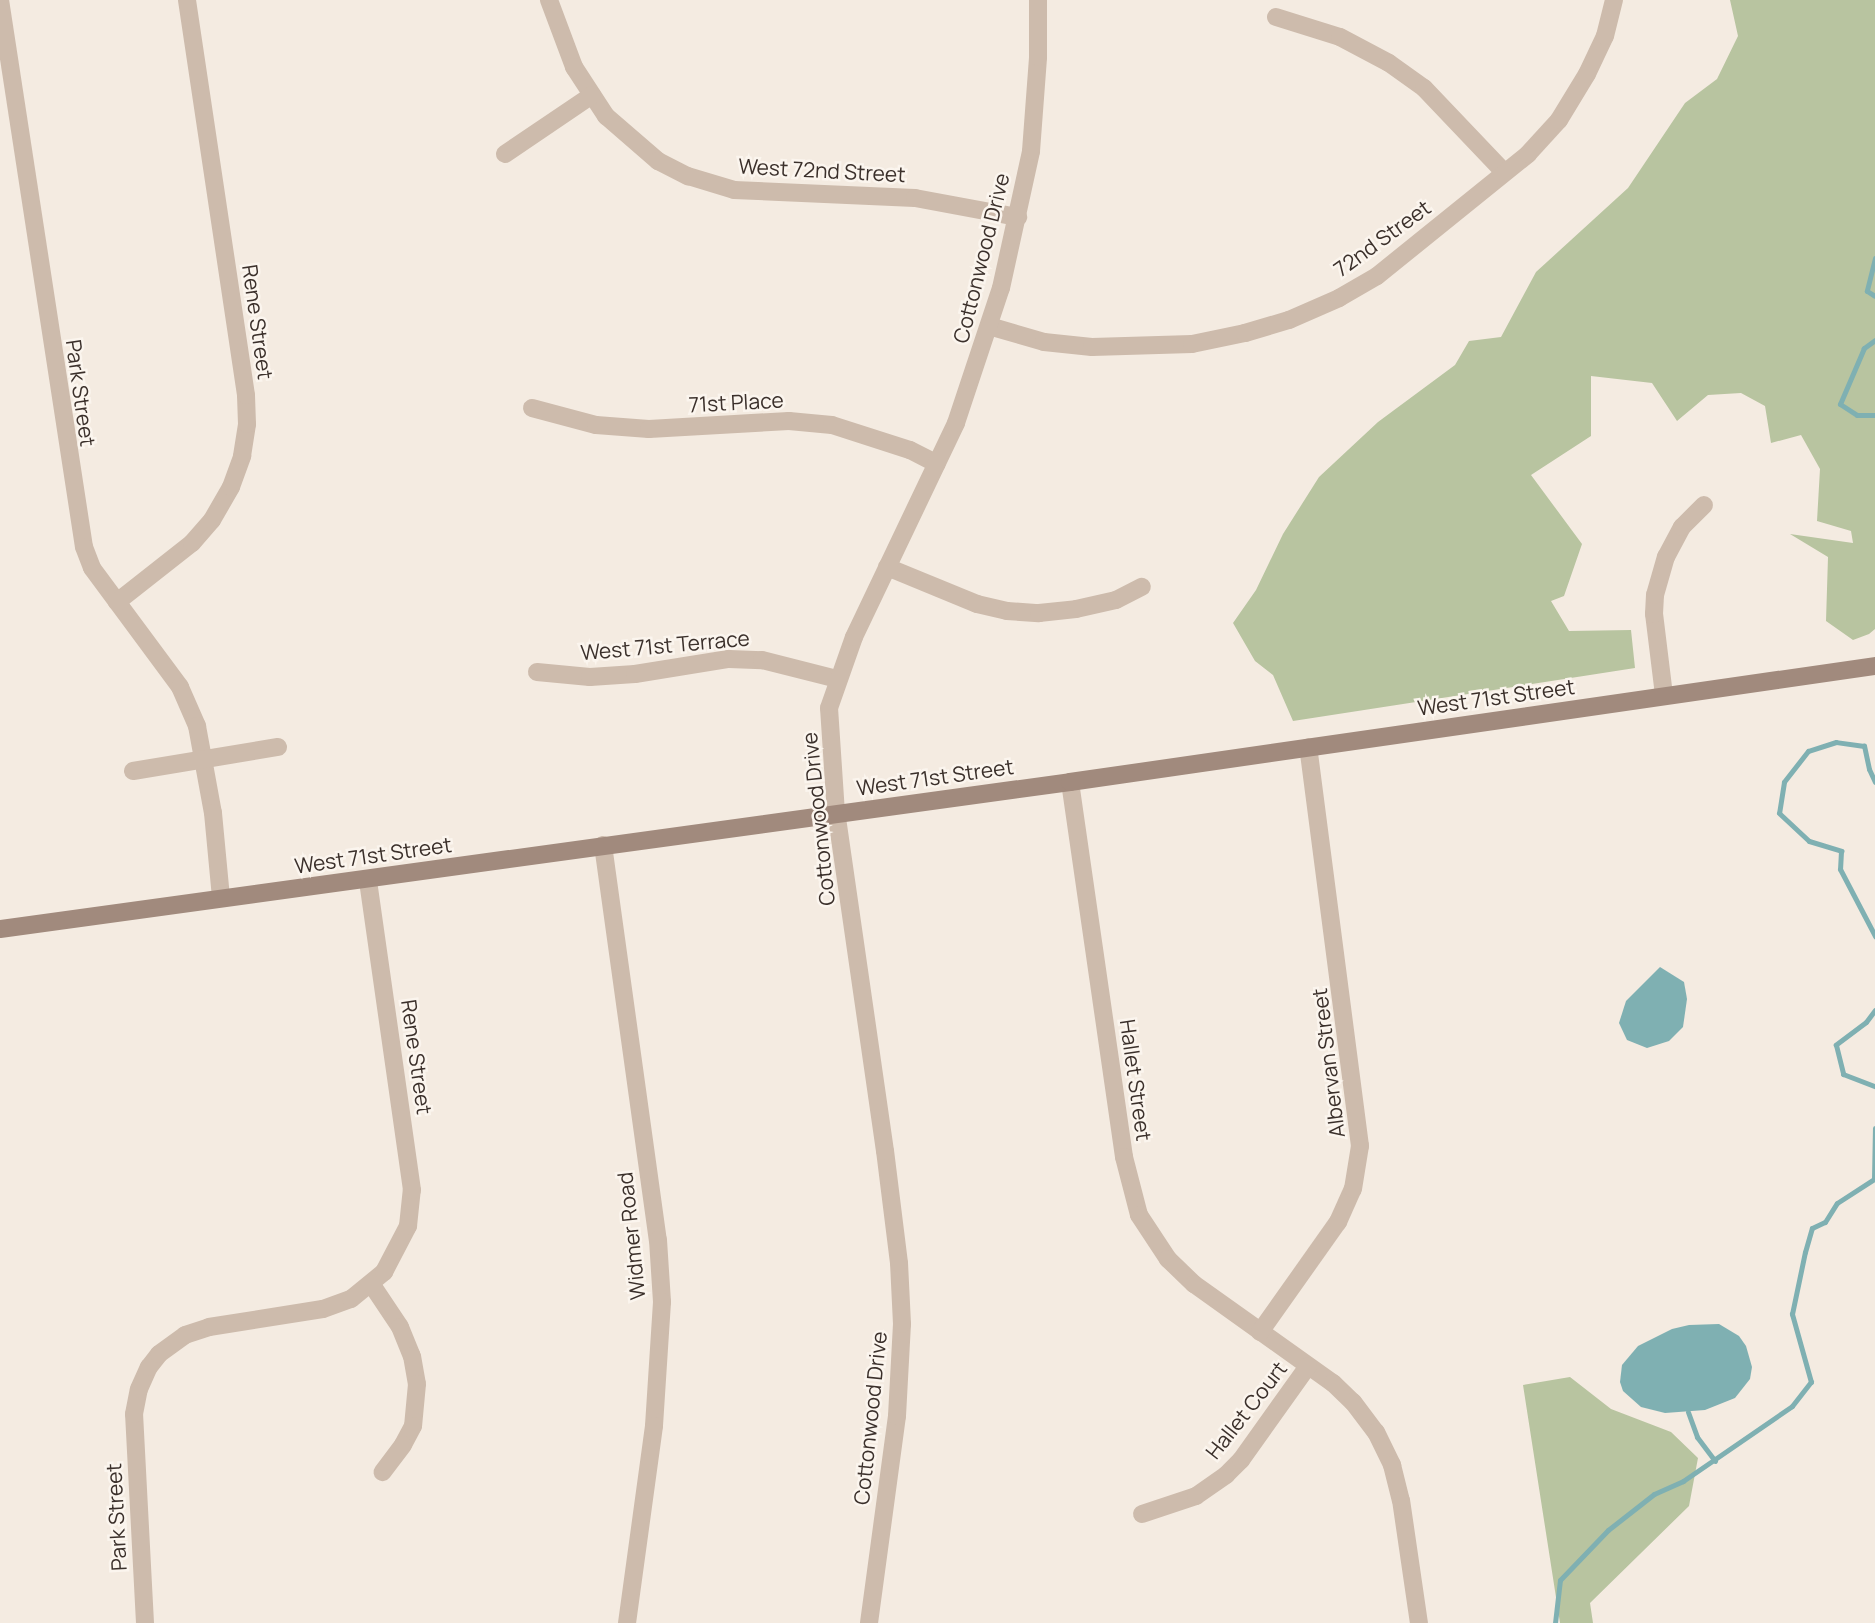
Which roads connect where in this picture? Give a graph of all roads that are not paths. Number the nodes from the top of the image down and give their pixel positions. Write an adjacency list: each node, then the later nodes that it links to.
1 (0, 0): 17 (street, Park Street)
2 (187, 0): 17 (street, Rene Street)
3 (549, 0): 7 (street, West 72nd Street)
4 (1038, 0): 10 (street, Cottonwood Drive)
5 (1614, 0): 9 (street, 72nd Street)
6 (1276, 17): 9 (street)
7 (592, 95): 8 (street); 10 (street, West 72nd Street)
8 (505, 154)
9 (1504, 173): 11 (street, 72nd Street)
10 (1018, 217): 11 (street, Cottonwood Drive)
11 (989, 326): 13 (street, Cottonwood Drive)
12 (532, 408): 13 (street, 71st Place)
13 (937, 464): 15 (street, Cottonwood Drive)
14 (1704, 505): 21 (street)
15 (887, 568): 16 (street); 20 (street, Cottonwood Drive)
16 (1142, 587)
17 (117, 602): 24 (street, Park Street)
18 (1875, 666): 21 (street, West 71st Street)
19 (537, 672): 20 (street, West 71st Terrace)
20 (837, 679): 27 (street, Cottonwood Drive)
21 (1664, 695): 23 (street, West 71st Street)
22 (278, 747): 24 (street)
23 (1308, 747): 26 (street, West 71st Street); 33 (street, Albervan Street)
24 (203, 760): 25 (street); 30 (street, Park Street)
25 (133, 771)
26 (1070, 782): 27 (street, West 71st Street); 33 (street, Hallet Street)
27 (836, 813): 28 (street, West 71st Street); 39 (street, Cottonwood Drive)
28 (603, 845): 29 (street, West 71st Street); 38 (street, Widmer Road)
29 (368, 879): 30 (street, West 71st Street); 32 (street, Rene Street)
30 (220, 898): 31 (street, West 71st Street)
31 (0, 929)
32 (372, 1285): 35 (street); 37 (street, Park Street)
33 (1260, 1332): 34 (street)
34 (1308, 1366): 36 (street, Hallet Court); 40 (street)
35 (383, 1472)
36 (1142, 1514)
37 (145, 1623)
38 (627, 1623)
39 (869, 1623)
40 (1419, 1623)

